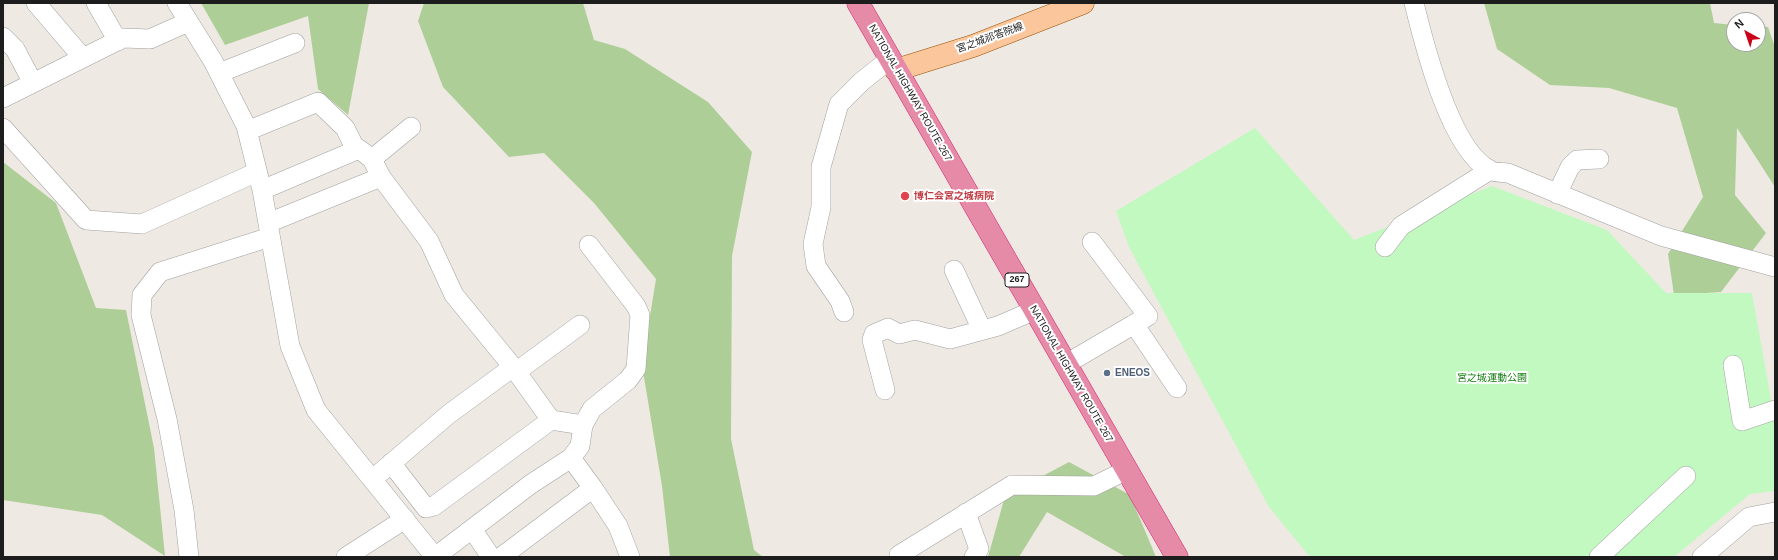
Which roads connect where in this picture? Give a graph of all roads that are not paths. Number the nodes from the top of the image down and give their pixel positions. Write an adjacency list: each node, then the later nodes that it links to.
1 (36, 3): 11 (street)
2 (96, 3): 9 (street)
3 (177, 3): 7 (street)
4 (858, 3): 12 (highway, NATIONAL HIGHWAY ROUTE 267 / 267)
5 (1414, 3): 21 (street)
6 (1080, 4): 12 (main road, 宮之城祁答院線)
7 (188, 22): 9 (street); 13 (street)
8 (3, 37): 14 (street)
9 (118, 41): 11 (street)
10 (295, 43): 13 (street)
11 (83, 58): 14 (street)
12 (893, 64): 32 (highway, NATIONAL HIGHWAY ROUTE 267 / 267); 33 (street)
13 (219, 73): 18 (street)
14 (33, 83): 15 (street)
15 (3, 98)
16 (410, 127): 19 (street)
17 (3, 128): 22 (street)
18 (247, 131): 19 (street); 22 (street)
19 (364, 155): 23 (street); 24 (street)
20 (1599, 159): 25 (street)
21 (1490, 170): 25 (street); 29 (street)
22 (257, 172): 24 (street)
23 (381, 177): 26 (street); 39 (street)
24 (262, 190): 26 (street)
25 (1557, 194): 30 (street)
26 (269, 230): 49 (street); 57 (street)
27 (1092, 242): 34 (street)
28 (589, 245): 44 (street)
29 (1384, 247)
30 (1775, 267)
31 (954, 270): 36 (street)
32 (1035, 310): 36 (street); 37 (highway, NATIONAL HIGHWAY ROUTE 267 / 267)
33 (844, 312)
34 (1134, 324): 37 (street); 40 (street)
35 (580, 325): 39 (street)
36 (982, 330): 41 (street)
37 (1066, 364): 47 (highway, NATIONAL HIGHWAY ROUTE 267 / 267)
38 (1732, 365): 42 (street)
39 (514, 369): 43 (street); 46 (street)
40 (1177, 388)
41 (885, 390)
42 (1775, 410)
43 (551, 420): 44 (street); 46 (street)
44 (583, 424): 45 (street)
45 (571, 458): 50 (street); 54 (street)
46 (391, 463): 49 (street)
47 (1127, 470): 52 (street); 64 (highway, NATIONAL HIGHWAY ROUTE 267 / 267)
48 (1686, 476): 55 (street)
49 (372, 479): 53 (street)
50 (593, 488): 61 (street); 62 (street)
51 (1775, 512): 65 (street)
52 (966, 513): 56 (street); 63 (street)
53 (405, 519): 58 (street); 59 (street)
54 (472, 529): 59 (street); 60 (street)
55 (1596, 554)
56 (899, 555)
57 (189, 557)
58 (346, 557)
59 (435, 557)
60 (491, 557)
61 (501, 557)
62 (630, 557)
63 (974, 557)
64 (1177, 557)
65 (1702, 557)

